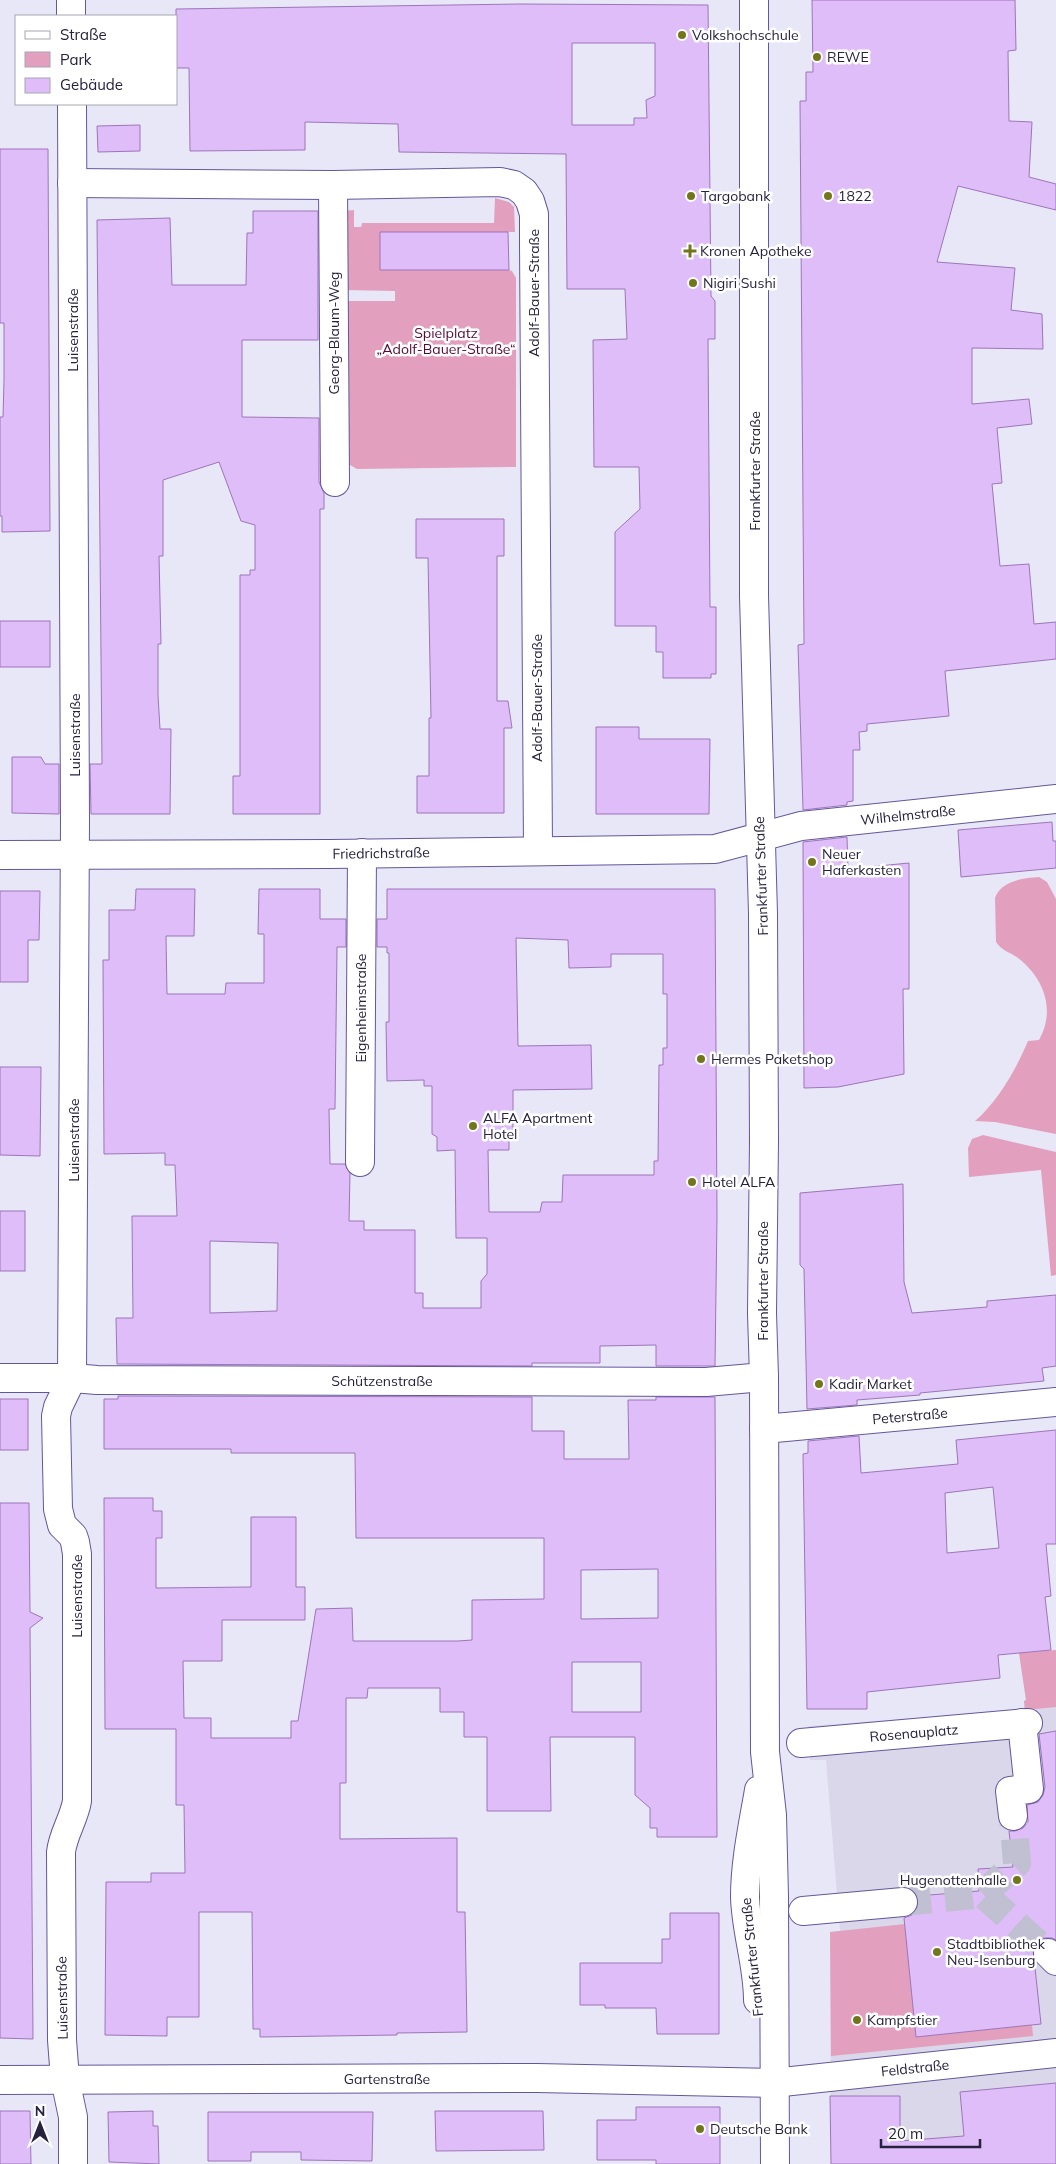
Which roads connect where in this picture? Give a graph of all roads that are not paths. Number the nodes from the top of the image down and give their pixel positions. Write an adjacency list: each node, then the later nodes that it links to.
1 (71, 0): 3 (street)
2 (754, 0): 9 (street, Frankfurter Straße)
3 (71, 15)
4 (72, 105): 5 (street, Luisenstraße)
5 (72, 183): 6 (street, Adolf-Bauer-Straße); 13 (street, Luisenstraße)
6 (332, 185): 7 (street, Georg-Blaum-Weg); 10 (street, Adolf-Bauer-Straße)
7 (335, 482)
8 (1056, 799): 9 (street, Wilhelmstraße)
9 (760, 837): 10 (street, Friedrichstraße); 15 (street, Frankfurter Straße)
10 (538, 850): 11 (street, Friedrichstraße)
11 (362, 853): 13 (street, Friedrichstraße); 14 (street, Eigenheimstraße)
12 (0, 855): 13 (street, Friedrichstraße)
13 (75, 855): 17 (street, Luisenstraße)
14 (360, 1162)
15 (764, 1376): 17 (street, Schützenstraße); 19 (street, Frankfurter Straße)
16 (0, 1378): 17 (street, Schützenstraße)
17 (72, 1378): 25 (street, Luisenstraße)
18 (1056, 1402): 19 (street, Peterstraße)
19 (764, 1429): 27 (street, Frankfurter Straße)
20 (800, 1743): 21 (street, Rosenauplatz)
21 (1013, 1816)
22 (903, 1902): 23 (street)
23 (803, 1911)
24 (1056, 2053): 27 (street, Feldstraße)
25 (65, 2079): 26 (street, Gartenstraße); 27 (street, Gartenstraße); 28 (street, Luisenstraße)
26 (0, 2080)
27 (766, 2083): 29 (street, Frankfurter Straße); 30 (street, Frankfurter Straße)
28 (73, 2164)
29 (758, 2164)
30 (775, 2164)

